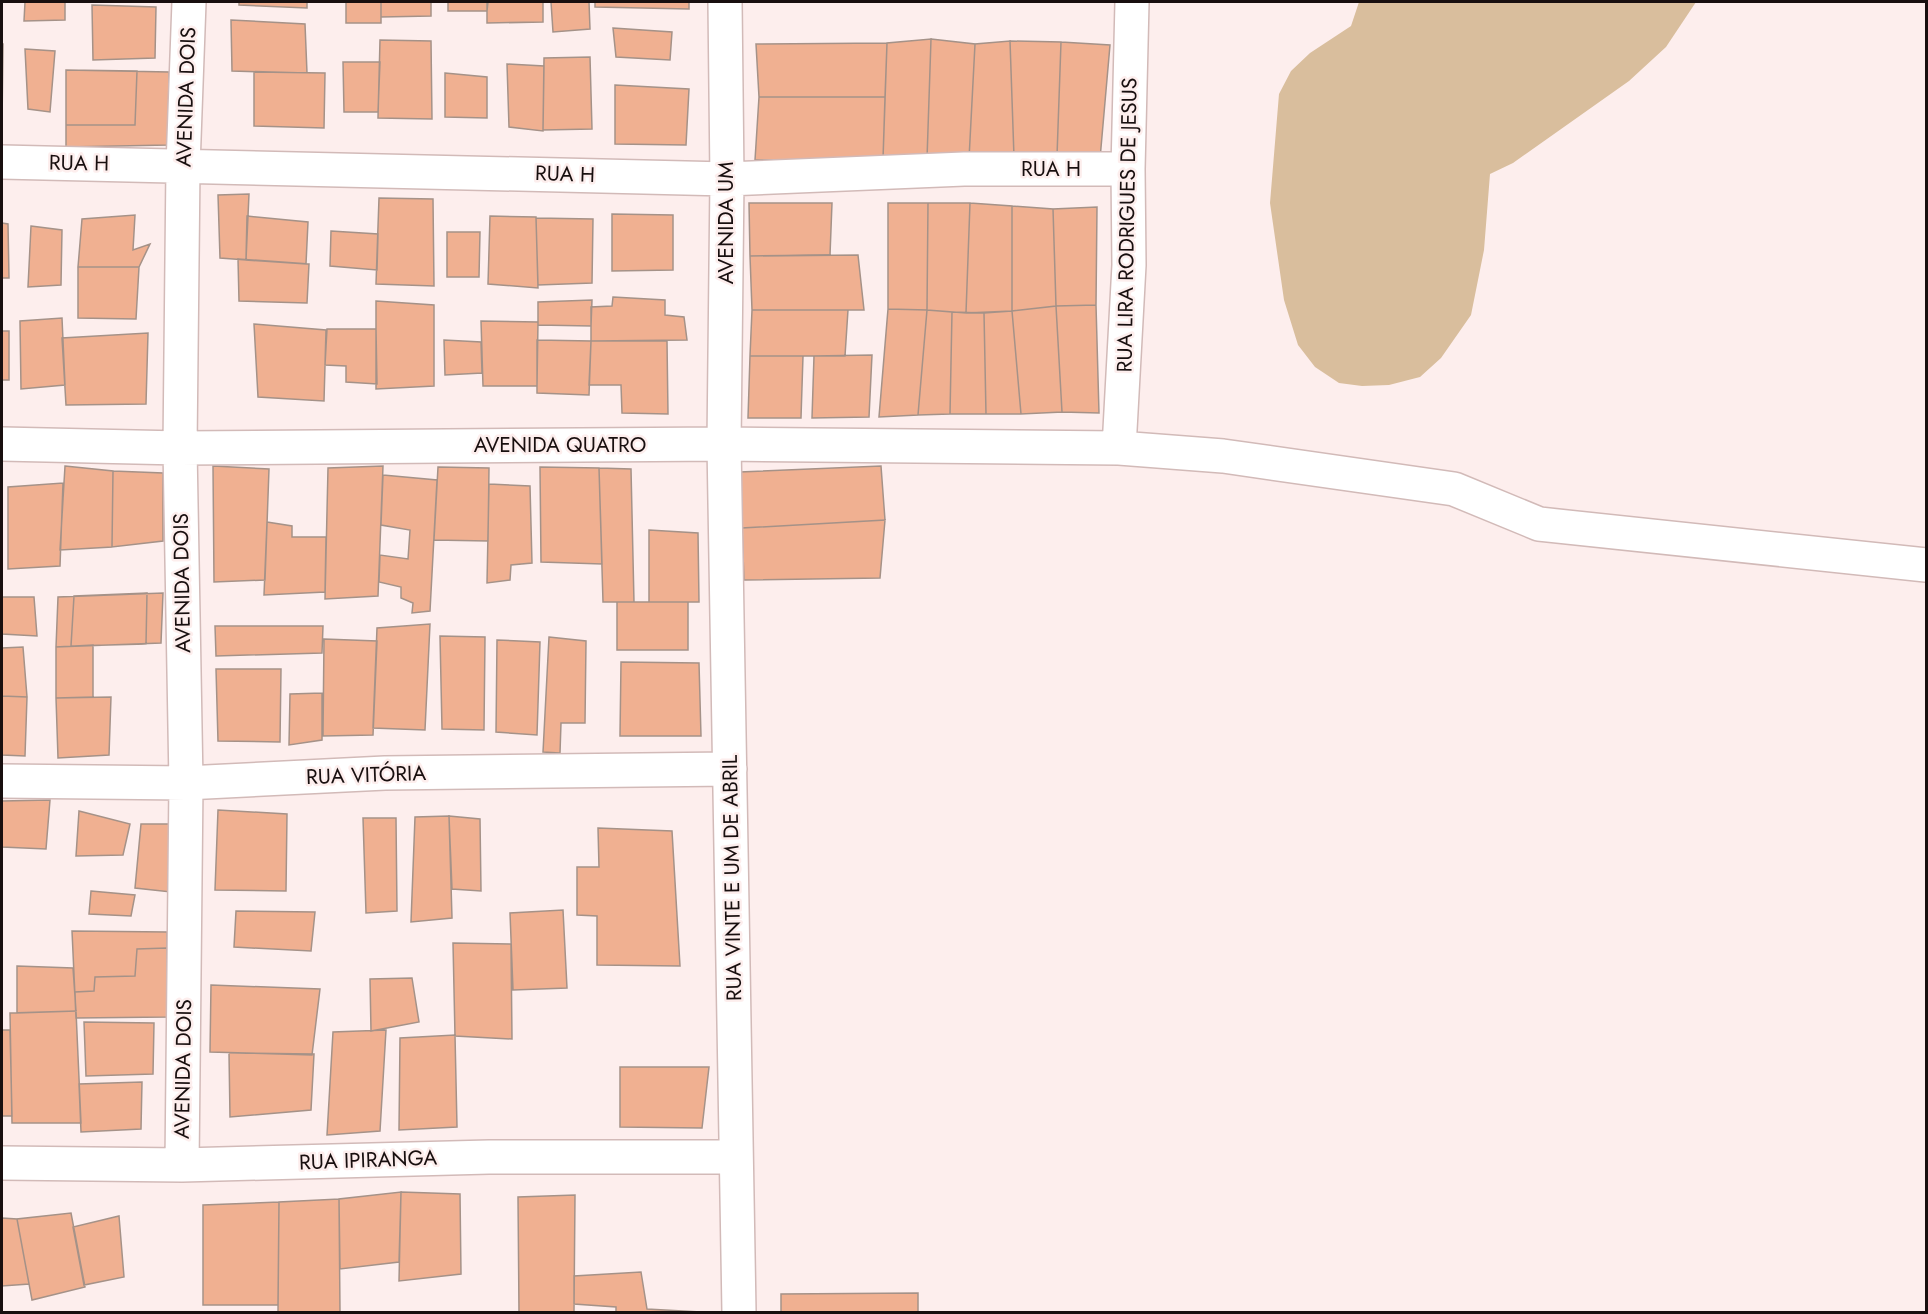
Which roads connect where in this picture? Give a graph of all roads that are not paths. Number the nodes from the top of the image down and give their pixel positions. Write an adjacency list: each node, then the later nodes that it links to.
1 (189, 2): 5 (street, AVENIDA DOIS)
2 (725, 2): 7 (street, AVENIDA UM)
3 (1132, 2): 6 (street, RUA LIRA RODRIGUES DE JESUS)
4 (2, 162): 5 (street, RUA H)
5 (183, 165): 7 (street, RUA H); 10 (street, AVENIDA DOIS)
6 (1128, 169): 7 (street, RUA H); 11 (street, RUA LIRA RODRIGUES DE JESUS)
7 (726, 178): 9 (street, AVENIDA UM)
8 (2, 444): 10 (street, AVENIDA QUATRO)
9 (724, 444): 10 (street, AVENIDA QUATRO); 11 (street, AVENIDA QUATRO); 13 (street, RUA VINTE E UM DE ABRIL)
10 (180, 448): 15 (street, AVENIDA DOIS)
11 (1119, 448): 12 (street, AVENIDA QUATRO)
12 (1926, 565)
13 (730, 769): 15 (street, RUA VITÓRIA); 16 (street, RUA VINTE E UM DE ABRIL)
14 (2, 781): 15 (street, RUA VITÓRIA)
15 (186, 783): 18 (street, AVENIDA DOIS)
16 (735, 1157): 18 (street, RUA IPIRANGA); 19 (street, RUA VINTE E UM DE ABRIL)
17 (2, 1163): 18 (street, RUA IPIRANGA)
18 (182, 1165)
19 (739, 1312)

